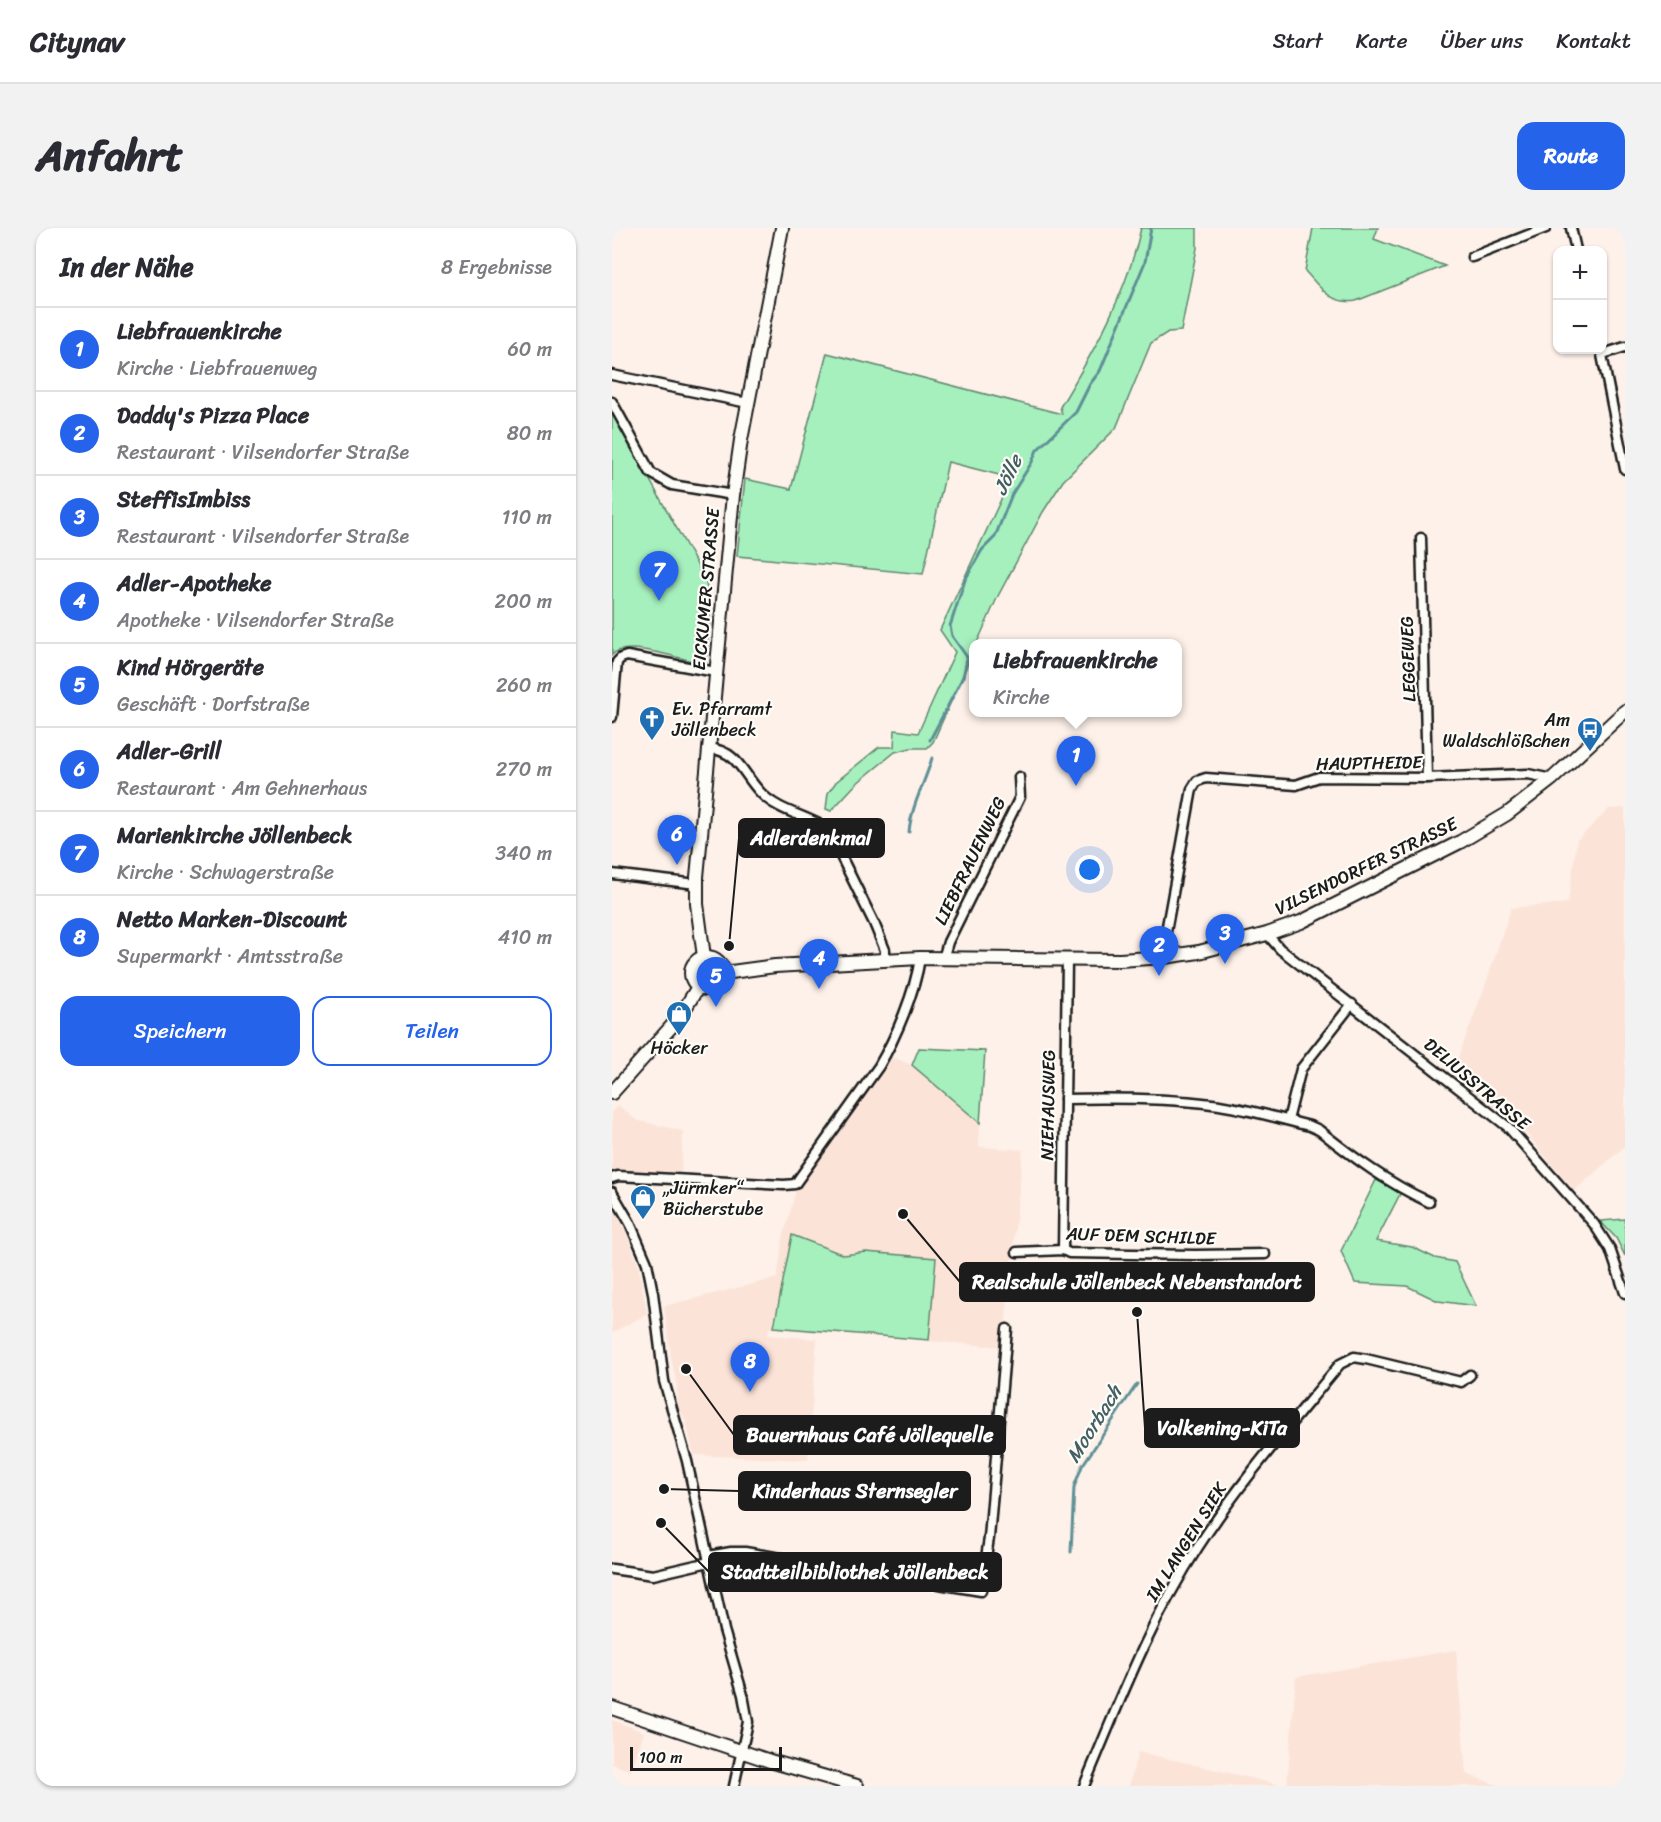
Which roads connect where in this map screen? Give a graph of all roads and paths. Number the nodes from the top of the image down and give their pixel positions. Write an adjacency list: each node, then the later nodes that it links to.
1 (782, 228): 11 (main road, EICKUMER STRASSE)
2 (1546, 228): 5 (street)
3 (1571, 228): 4 (street)
4 (1575, 246)
5 (1472, 257)
6 (1625, 347): 7 (street)
7 (1607, 351)
8 (1602, 354): 12 (street)
9 (612, 375): 11 (street)
10 (612, 402): 13 (street)
11 (748, 403): 13 (main road, EICKUMER STRASSE)
12 (1625, 469)
13 (733, 495): 15 (main road, EICKUMER STRASSE)
14 (1420, 538): 20 (street, LEGGEWEG)
15 (716, 672): 17 (street); 18 (main road, EICKUMER STRASSE)
16 (1625, 711): 21 (main road, VILSENDORFER STRASSE)
17 (612, 717)
18 (710, 748): 23 (main road, EICKUMER STRASSE); 29 (street)
19 (1019, 777): 28 (street, LIEBFRAUENWEG)
20 (1427, 778): 21 (street, HAUPTHEIDE); 26 (street, HAUPTHEIDE)
21 (1552, 779): 24 (main road, VILSENDORFER STRASSE)
22 (612, 874): 23 (street)
23 (697, 884): 25 (main road, EICKUMER STRASSE)
24 (1267, 934): 26 (main road, VILSENDORFER STRASSE); 33 (street, DELIUSSTRASSE)
25 (704, 957): 31 (main road); 32 (main road)
26 (1164, 957): 30 (main road, VILSENDORFER STRASSE)
27 (920, 958): 28 (main road, VILSENDORFER STRASSE); 29 (main road, VILSENDORFER STRASSE); 37 (street)
28 (943, 959): 30 (main road, VILSENDORFER STRASSE)
29 (885, 960): 31 (main road, VILSENDORFER STRASSE)
30 (1067, 960): 35 (street, NIEHAUSWEG)
31 (724, 973): 32 (main road)
32 (698, 987): 34 (main road)
33 (1352, 1004): 36 (street); 43 (street, DELIUSSTRASSE)
34 (614, 1086)
35 (1065, 1099): 36 (street); 40 (street, NIEHAUSWEG)
36 (1288, 1120): 39 (street)
37 (612, 1178)
38 (612, 1192): 46 (street)
39 (1429, 1202)
40 (1063, 1250): 41 (street, AUF DEM SCHILDE); 42 (street, AUF DEM SCHILDE)
41 (1017, 1252)
42 (1265, 1254)
43 (1625, 1293)
44 (1007, 1329): 46 (street)
45 (1470, 1375): 52 (street, IM LANGEN SIEK)
46 (709, 1559): 47 (street); 49 (street)
47 (612, 1569)
48 (612, 1708): 49 (main road)
49 (741, 1752): 50 (street); 51 (main road)
50 (734, 1786)
51 (857, 1786)
52 (1084, 1786)

